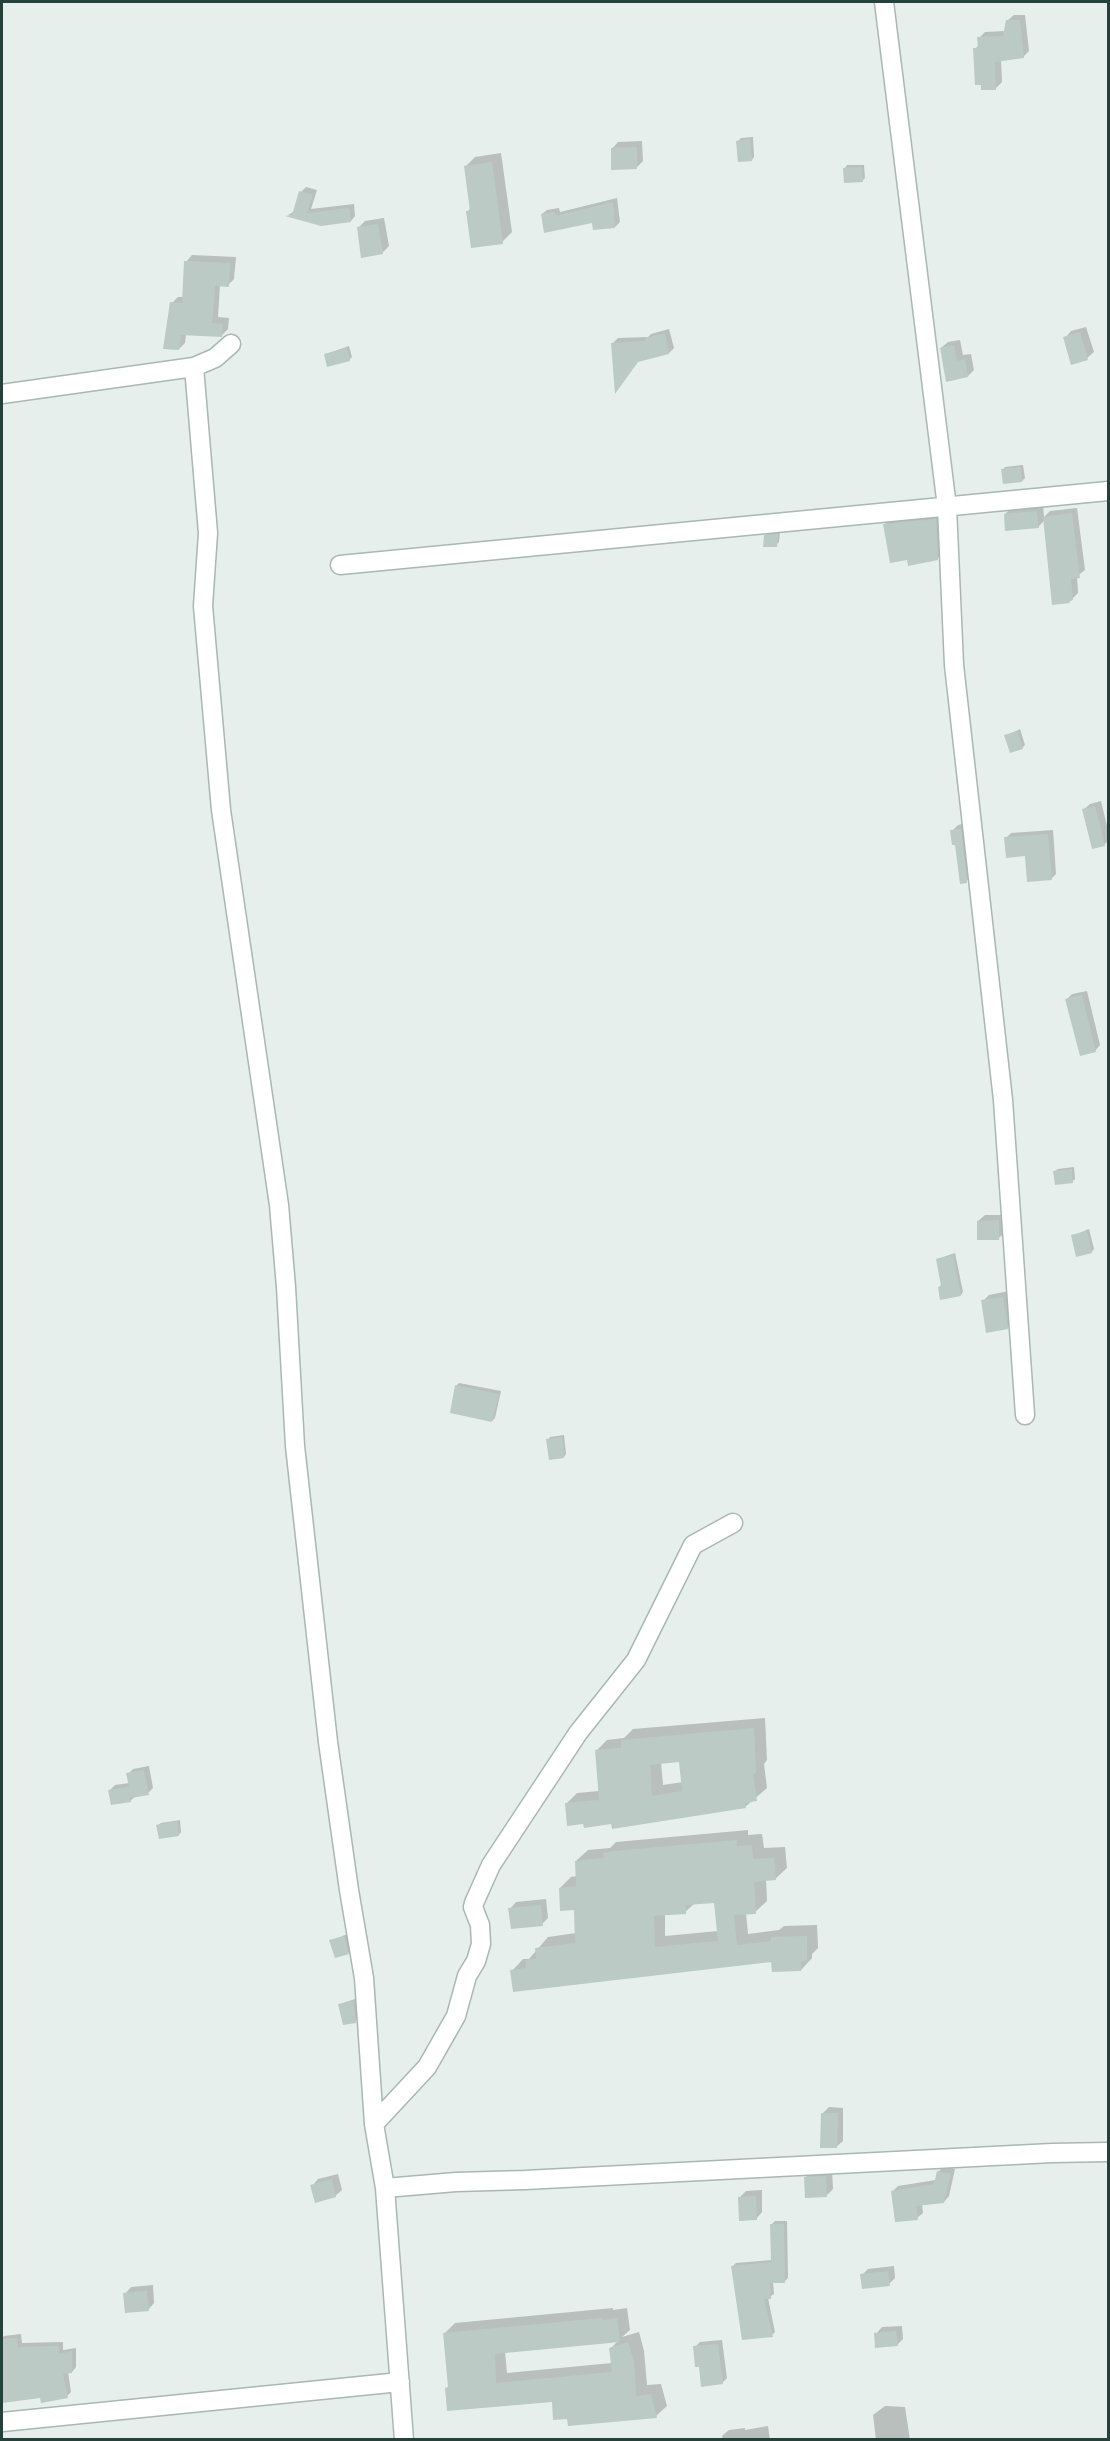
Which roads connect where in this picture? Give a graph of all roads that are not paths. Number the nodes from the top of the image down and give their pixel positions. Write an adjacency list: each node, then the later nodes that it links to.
1 (884, 2): 6 (street)
2 (231, 344): 3 (street)
3 (194, 367): 4 (street); 10 (street)
4 (2, 394)
5 (1108, 491): 6 (street)
6 (947, 507): 7 (street); 8 (street)
7 (340, 565)
8 (1025, 1415)
9 (733, 1522): 10 (street)
10 (374, 2124): 12 (street)
11 (1108, 2152): 12 (street)
12 (385, 2188): 13 (street)
13 (400, 2382): 14 (street); 15 (street)
14 (2, 2422)
15 (404, 2439)

